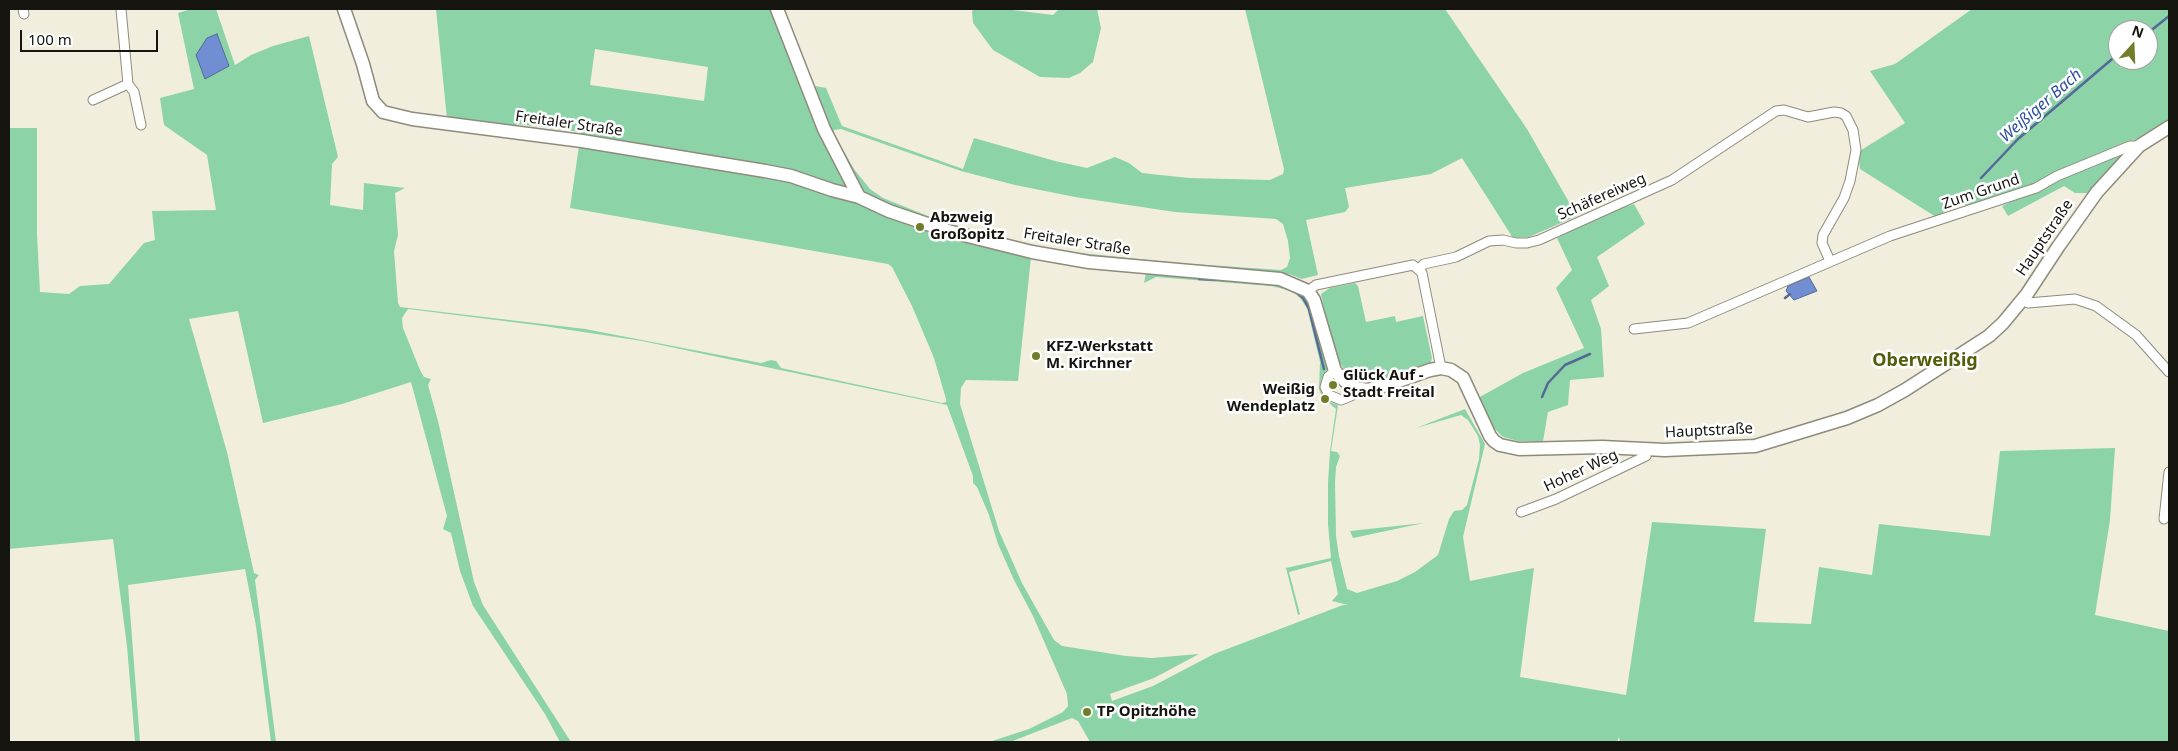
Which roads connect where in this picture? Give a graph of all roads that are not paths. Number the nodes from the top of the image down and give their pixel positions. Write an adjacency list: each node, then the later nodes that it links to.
1 (121, 9): 4 (street)
2 (344, 9): 9 (street, Freitaler Straße)
3 (777, 9): 9 (street)
4 (128, 84): 5 (street); 6 (street)
5 (93, 100)
6 (141, 125)
7 (2169, 127): 8 (street, Hauptstraße)
8 (2139, 146): 10 (street, Zum Grund); 13 (street, Hauptstraße)
9 (859, 197): 12 (street, Freitaler Straße)
10 (1830, 261): 11 (street, Schäfereiweg); 14 (street, Zum Grund)
11 (1419, 269): 12 (street); 15 (street)
12 (1308, 291): 16 (street)
13 (2023, 299): 17 (street); 19 (street, Hauptstraße)
14 (1634, 329)
15 (1441, 368): 18 (street); 19 (street, Hauptstraße)
16 (1335, 371): 18 (street); 18 (street)
17 (2169, 372)
18 (1356, 388)
19 (1644, 449): 21 (street, Hoher Weg)
20 (2169, 472): 22 (street)
21 (1521, 512)
22 (2164, 519)

